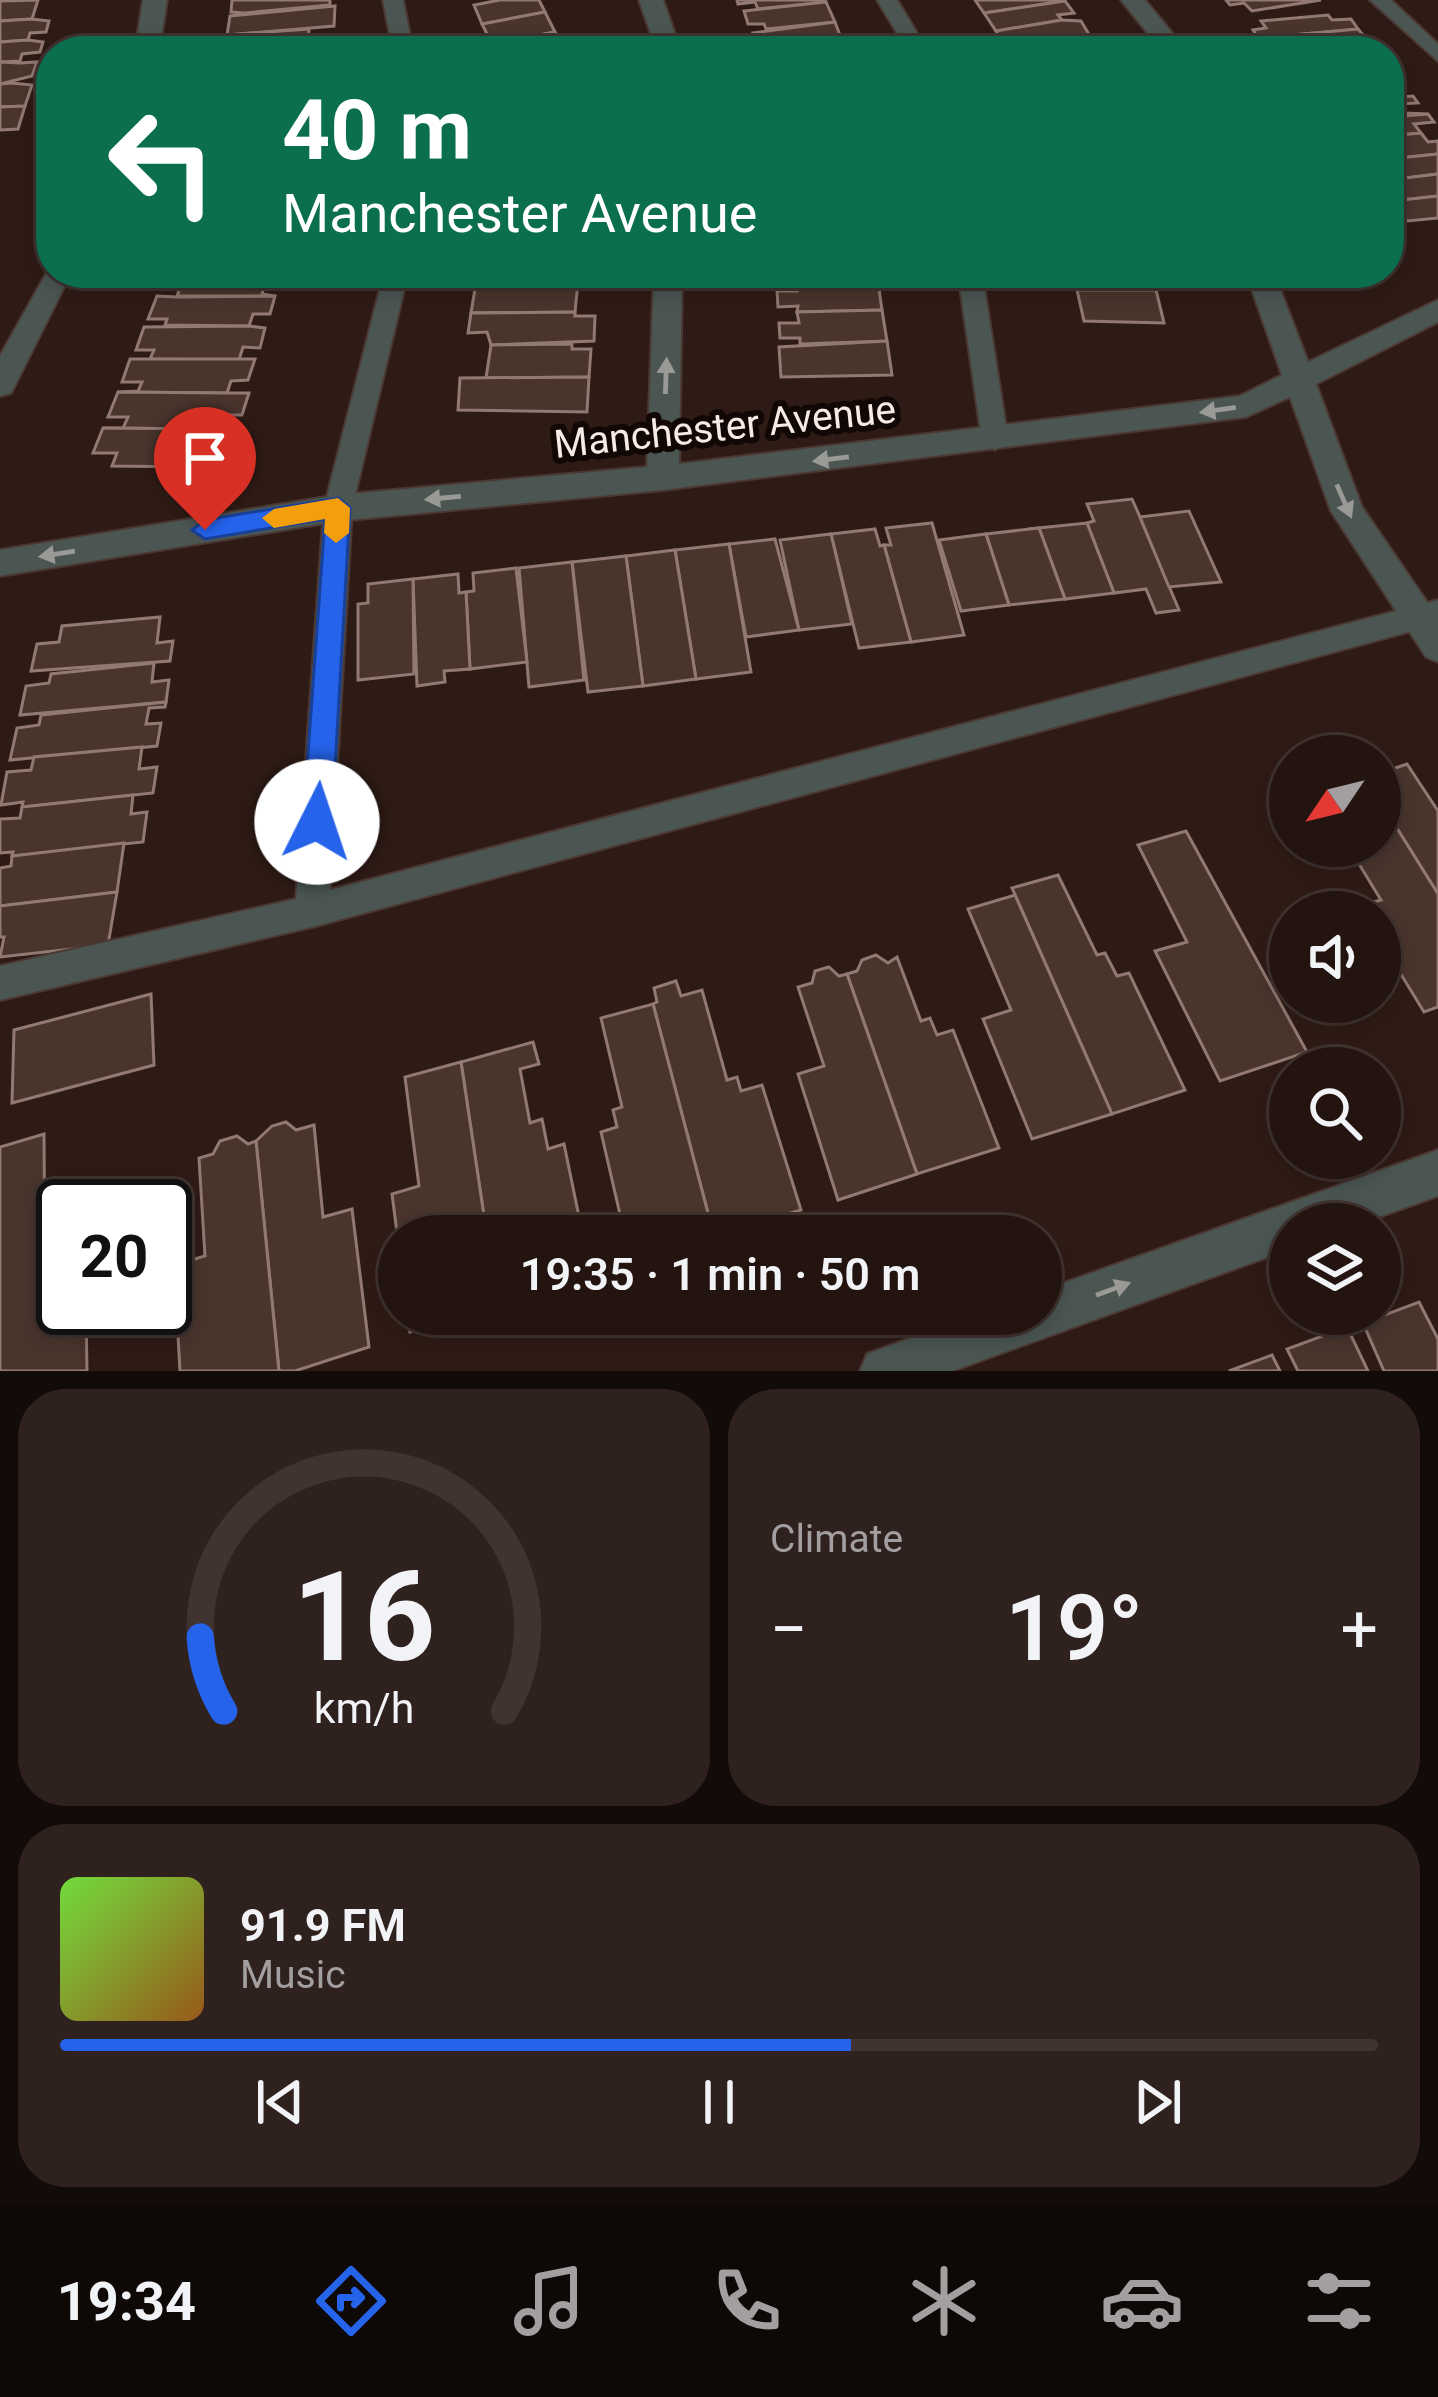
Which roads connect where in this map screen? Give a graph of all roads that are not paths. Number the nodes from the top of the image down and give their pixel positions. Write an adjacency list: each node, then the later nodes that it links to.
1 (155, 0): 7 (street)
2 (393, 0): 8 (lane)
3 (651, 0): 9 (street)
4 (887, 0): 10 (lane)
5 (1133, 0): 11 (street)
6 (1380, 0): 12 (lane)
7 (149, 36)
8 (400, 36)
9 (664, 36)
10 (909, 36)
11 (1163, 36)
12 (1438, 54)
13 (49, 288): 20 (street)
14 (392, 288): 23 (lane)
15 (668, 288): 22 (street, one-way to 15)
16 (972, 288): 21 (lane)
17 (1265, 288): 19 (street)
18 (1438, 310): 19 (street, Manchester Avenue)
19 (1298, 383): 21 (street, Manchester Avenue, one-way to 21); 25 (street, one-way to 25)
20 (0, 385)
21 (995, 440): 22 (street, Manchester Avenue, one-way to 22)
22 (663, 478): 23 (street, Manchester Avenue, one-way to 23)
23 (338, 508): 24 (street, Manchester Avenue, one-way to 24); 27 (lane)
24 (0, 563)
25 (1427, 614): 26 (street); 27 (lane)
26 (1438, 647)
27 (312, 911): 28 (lane)
28 (0, 983)
29 (1438, 1173): 30 (street)
30 (1354, 1203)
31 (1269, 1234): 32 (street, one-way to 31)
32 (884, 1371)

